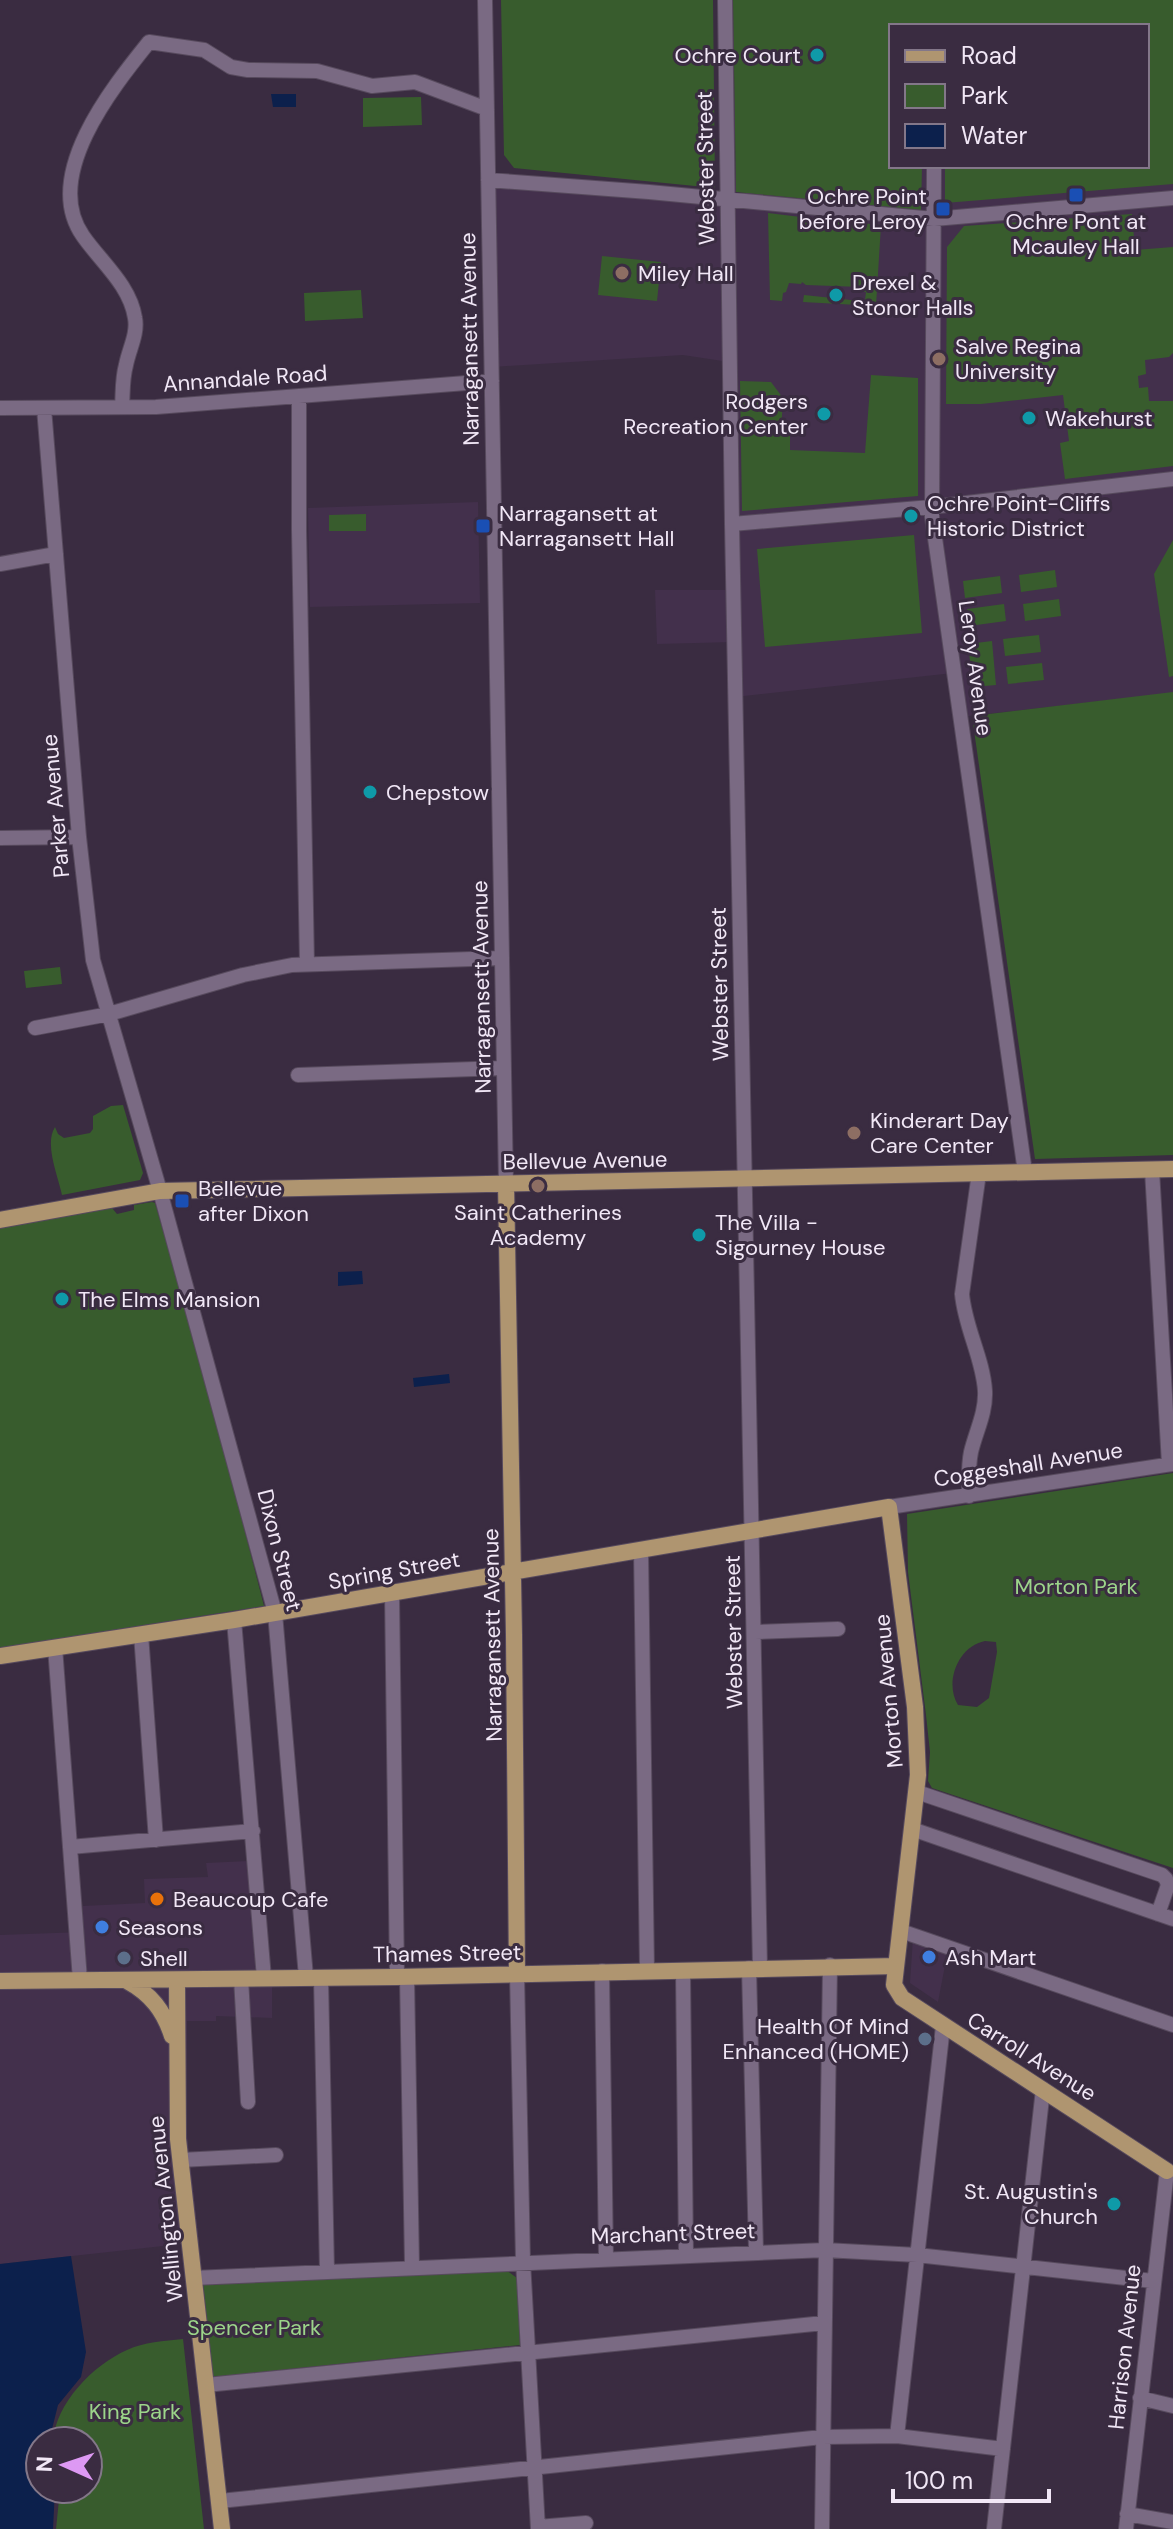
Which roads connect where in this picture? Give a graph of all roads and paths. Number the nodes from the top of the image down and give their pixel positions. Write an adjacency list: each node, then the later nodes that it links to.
1 (485, 0): 3 (street, Narragansett Avenue)
2 (725, 0): 7 (street, Webster Street)
3 (487, 109): 5 (street, Narragansett Avenue); 11 (street)
4 (934, 168): 8 (street, Leroy Avenue)
5 (488, 180): 7 (street); 9 (street, Narragansett Avenue)
6 (1173, 198): 8 (street)
7 (727, 199): 8 (street); 16 (street, Webster Street)
8 (934, 219): 15 (street, Leroy Avenue)
9 (492, 381): 10 (street, Annandale Road); 21 (street, Narragansett Avenue)
10 (299, 396): 11 (street, Annandale Road); 22 (street)
11 (122, 407): 13 (street, Annandale Road)
12 (0, 408): 13 (street, Annandale Road)
13 (44, 408): 17 (street, Parker Avenue)
14 (1173, 479): 15 (street)
15 (931, 507): 16 (street); 29 (street, Leroy Avenue)
16 (732, 524): 31 (street, Webster Street)
17 (56, 554): 18 (street); 19 (street, Parker Avenue)
18 (0, 564)
19 (79, 837): 20 (street); 23 (street, Parker Avenue)
20 (0, 838)
21 (502, 958): 22 (street); 25 (street, Narragansett Avenue)
22 (307, 964): 23 (street)
23 (109, 1014): 24 (street); 33 (street, Parker Avenue)
24 (35, 1028)
25 (504, 1068): 26 (street); 32 (street, Narragansett Avenue)
26 (298, 1075)
27 (1173, 1169): 28 (main road, Bellevue Avenue)
28 (1152, 1170): 29 (main road, Bellevue Avenue); 35 (street)
29 (1025, 1172): 30 (main road, Bellevue Avenue)
30 (979, 1173): 31 (main road, Bellevue Avenue); 36 (street)
31 (744, 1178): 32 (main road, Bellevue Avenue); 38 (street, Webster Street)
32 (506, 1184): 33 (main road, Bellevue Avenue); 40 (main road, Narragansett Avenue)
33 (160, 1191): 34 (main road, Bellevue Avenue); 42 (street, Dixon Street)
34 (0, 1220)
35 (1171, 1464): 36 (street, Coggeshall Avenue)
36 (969, 1496): 37 (street, Coggeshall Avenue)
37 (889, 1507): 38 (main road, Spring Street); 49 (main road, Morton Avenue)
38 (753, 1531): 39 (main road, Spring Street); 45 (street, Webster Street)
39 (641, 1550): 40 (main road, Spring Street); 60 (street)
40 (513, 1572): 41 (main road, Spring Street); 63 (main road, Narragansett Avenue)
41 (392, 1593): 42 (main road, Spring Street); 65 (street)
42 (275, 1613): 43 (main road, Spring Street); 64 (street, Dixon Street)
43 (234, 1620): 46 (main road, Spring Street); 51 (street)
44 (838, 1629): 45 (street)
45 (755, 1632): 59 (street, Webster Street)
46 (141, 1634): 47 (main road, Spring Street); 52 (street)
47 (55, 1647): 48 (main road, Spring Street); 53 (street)
48 (0, 1656)
49 (917, 1792): 50 (main road, Morton Avenue); 54 (street)
50 (912, 1829): 54 (street); 56 (main road, Morton Avenue)
51 (253, 1831): 52 (street); 67 (street)
52 (156, 1840): 53 (street)
53 (70, 1847): 68 (street)
54 (1158, 1914): 55 (street)
55 (1173, 1919)
56 (901, 1931): 58 (main road, Morton Avenue); 72 (street)
57 (830, 1965): 58 (main road, Thames Street); 59 (main road, Thames Street); 80 (street)
58 (896, 1966): 73 (main road, Carroll Avenue)
59 (755, 1968): 61 (main road, Thames Street); 81 (street, Webster Street)
60 (647, 1970): 61 (main road, Thames Street); 62 (main road, Thames Street)
61 (683, 1970): 82 (street)
62 (602, 1971): 63 (main road, Thames Street); 84 (street)
63 (517, 1974): 65 (main road, Thames Street); 85 (street)
64 (313, 1977): 65 (main road, Thames Street); 67 (main road, Thames Street); 88 (street, Dixon Street)
65 (402, 1977): 86 (street)
66 (241, 1978): 67 (main road, Thames Street); 70 (main road, Thames Street); 76 (street)
67 (264, 1978)
68 (80, 1980): 69 (main road, Thames Street); 71 (main road, Thames Street)
69 (126, 1980): 70 (main road, Thames Street); 74 (main road)
70 (177, 1980): 74 (main road, Wellington Avenue)
71 (0, 1981)
72 (1173, 2025)
73 (943, 2026): 75 (main road, Carroll Avenue); 83 (street)
74 (176, 2050): 78 (main road, Wellington Avenue)
75 (1043, 2089): 79 (main road, Carroll Avenue); 87 (street)
76 (248, 2102)
77 (276, 2155): 78 (street)
78 (181, 2160): 89 (main road, Wellington Avenue)
79 (1171, 2173): 90 (street, Harrison Avenue)
80 (825, 2250): 81 (street, Marchant Street); 83 (street, Marchant Street); 91 (street)
81 (756, 2251): 82 (street, Marchant Street)
82 (686, 2255): 84 (street, Marchant Street)
83 (917, 2255): 87 (street, Marchant Street); 96 (street)
84 (606, 2258): 85 (street, Marchant Street)
85 (523, 2261): 86 (street, Marchant Street); 92 (street)
86 (412, 2266): 88 (street, Marchant Street)
87 (1023, 2266): 90 (street, Marchant Street); 98 (street)
88 (327, 2271): 89 (street, Marchant Street)
89 (193, 2278): 93 (main road, Wellington Avenue)
90 (1153, 2281): 94 (street, Harrison Avenue)
91 (824, 2323): 92 (street); 97 (street)
92 (528, 2352): 93 (street); 99 (street)
93 (206, 2385): 100 (main road, Wellington Avenue)
94 (1140, 2398): 95 (street); 101 (street, Harrison Avenue)
95 (1173, 2406)
96 (897, 2436): 97 (street); 98 (street)
97 (822, 2437): 99 (street); 106 (street)
98 (1003, 2449): 107 (street)
99 (534, 2468): 100 (street); 104 (street)
100 (220, 2501): 105 (main road, Wellington Avenue)
101 (1126, 2521): 102 (street)
102 (1173, 2522)
103 (586, 2523): 104 (street)
104 (538, 2528)
105 (222, 2529)
106 (822, 2529)
107 (994, 2529)

